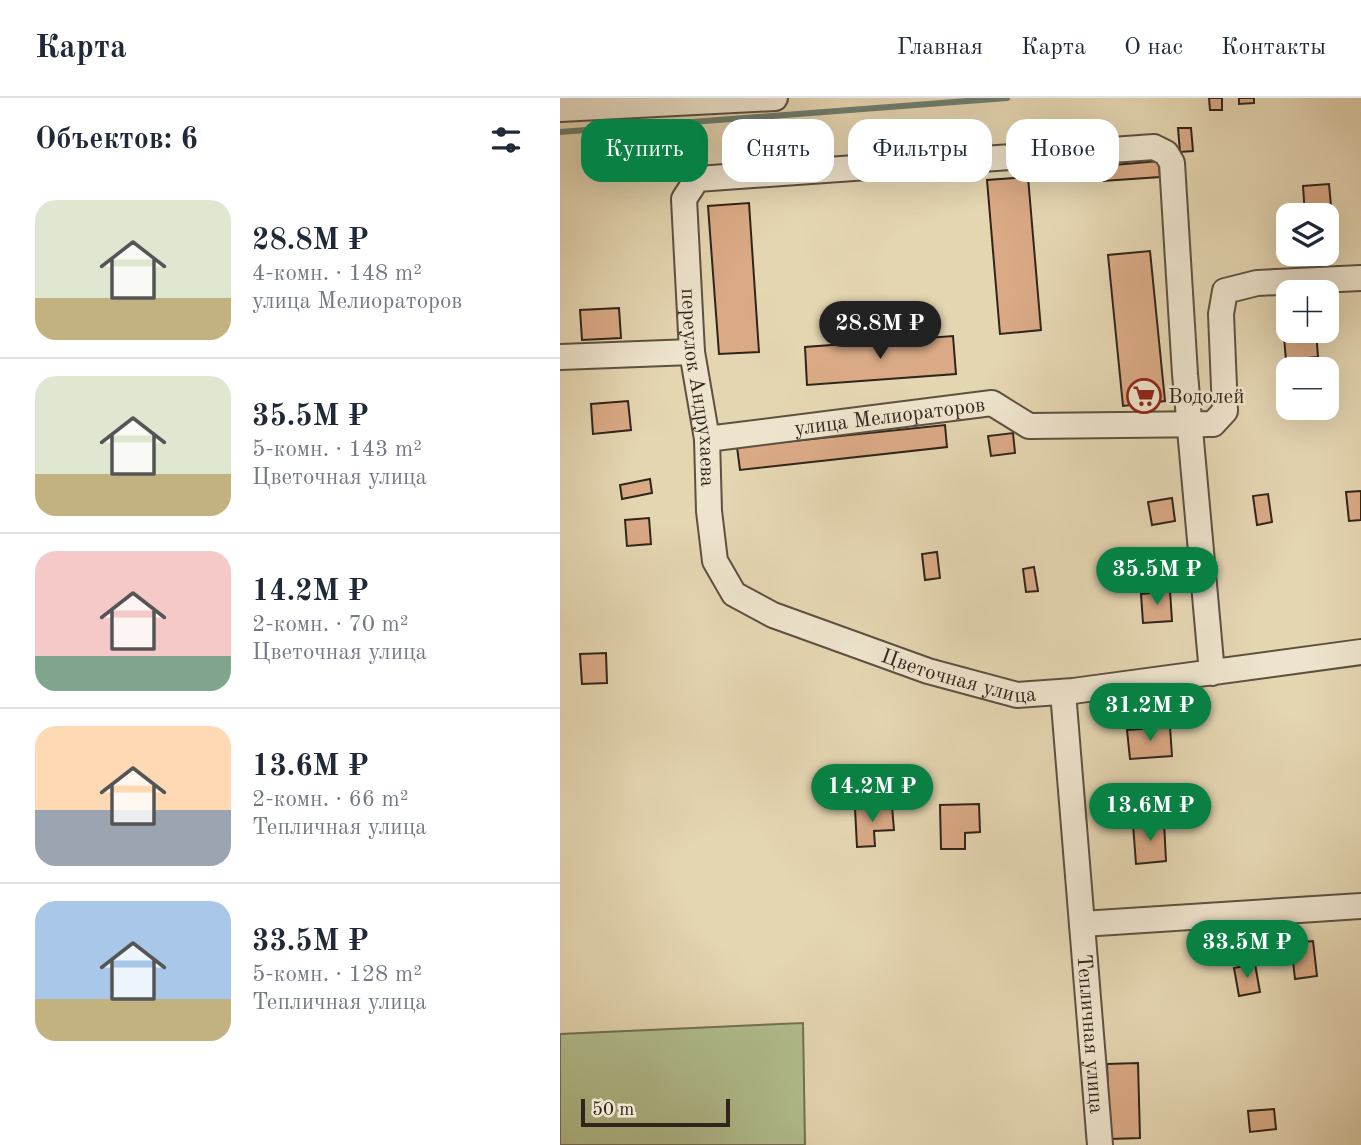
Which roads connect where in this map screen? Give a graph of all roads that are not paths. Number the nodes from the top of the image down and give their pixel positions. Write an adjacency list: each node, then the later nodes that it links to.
1 (775, 98): 2 (street)
2 (560, 109)
3 (1361, 278): 6 (street, улица Мелиораторов)
4 (692, 352): 5 (street); 6 (street, переулок Андрухаева); 7 (street, переулок Андрухаева)
5 (560, 357)
6 (1190, 426): 7 (street, улица Мелиораторов); 10 (street)
7 (707, 439): 8 (street, переулок Андрухаева)
8 (734, 594): 11 (street, Цветочная улица)
9 (1361, 652): 10 (street, Цветочная улица)
10 (1212, 673): 11 (street, Цветочная улица)
11 (1063, 692): 13 (street, Тепличная улица)
12 (1361, 906): 13 (street, Тепличная улица)
13 (1082, 924): 14 (street, Тепличная улица)
14 (1100, 1145)

